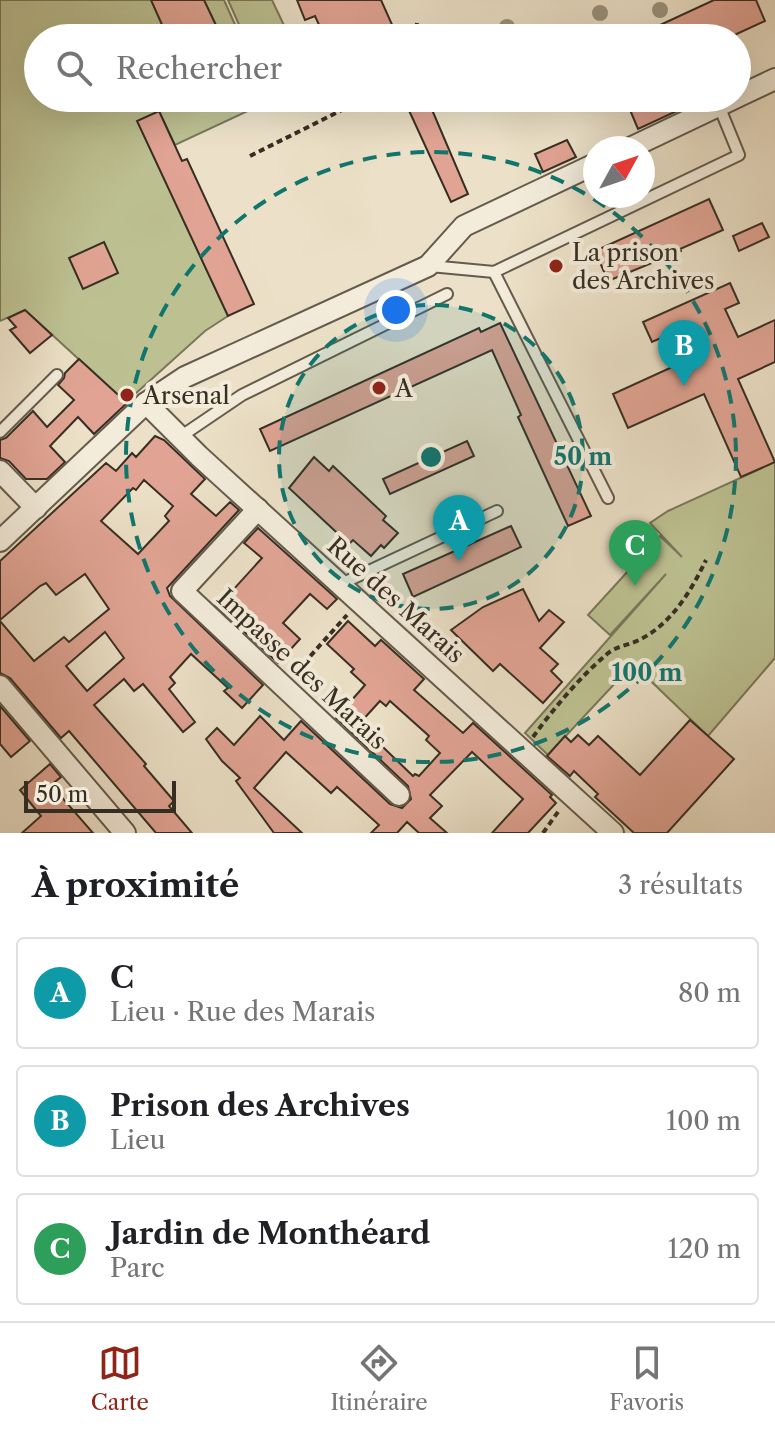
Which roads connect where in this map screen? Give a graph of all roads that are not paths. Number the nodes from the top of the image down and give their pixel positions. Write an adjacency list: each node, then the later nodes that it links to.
1 (775, 79): 2 (street)
2 (751, 90)
3 (705, 112): 5 (street)
4 (732, 112): 8 (lane)
5 (655, 136)
6 (583, 170): 7 (street)
7 (428, 266): 8 (lane); 11 (street)
8 (494, 272): 15 (lane)
9 (447, 294): 13 (lane)
10 (57, 375): 12 (lane)
11 (146, 403): 13 (street, Rue des Marais); 16 (street)
12 (0, 432)
13 (180, 437): 17 (street, Rue des Marais)
14 (0, 471): 16 (street)
15 (608, 498)
16 (36, 508): 19 (street)
17 (258, 509): 20 (street, Rue des Marais); 22 (street, Impasse des Marais)
18 (497, 511): 20 (lane)
19 (0, 541)
20 (341, 584): 24 (street, Rue des Marais)
21 (0, 686): 23 (street)
22 (399, 795)
23 (125, 833)
24 (613, 833)

